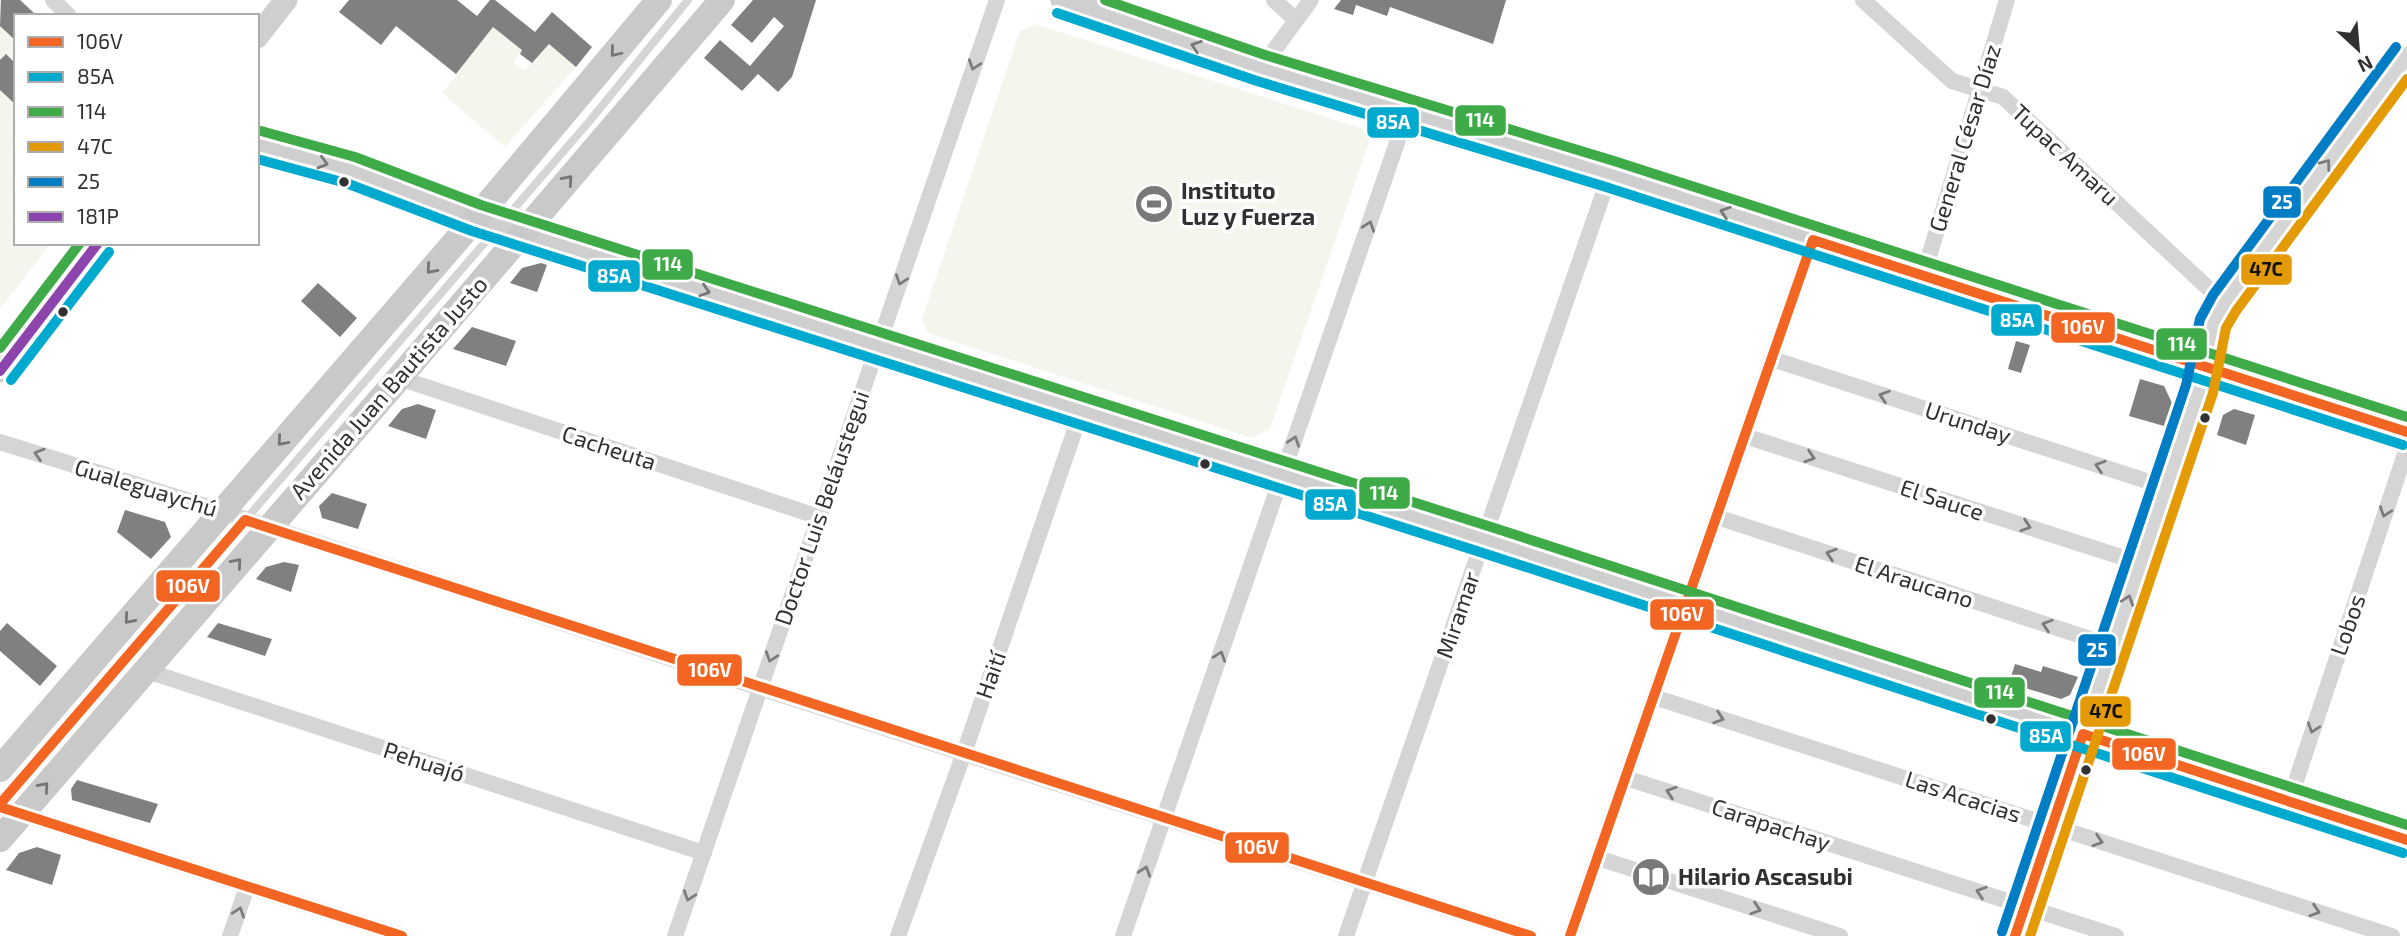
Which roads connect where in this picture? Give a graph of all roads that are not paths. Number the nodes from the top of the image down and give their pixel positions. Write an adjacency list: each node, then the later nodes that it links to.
1 (52, 0): 12 (street)
2 (286, 0): 14 (street)
3 (659, 0): 21 (main road, Avenida Juan Bautista Justo, one-way to 21)
4 (688, 0): 21 (lane)
5 (722, 0): 21 (main road, Avenida Juan Bautista Justo, one-way to 5)
6 (997, 0): 26 (street, Doctor Luis Beláustegui, one-way to 26)
7 (1062, 0): 16 (street, one-way to 7)
8 (1274, 0): 13 (street)
9 (1311, 0): 13 (street)
10 (1863, 0): 17 (street, Tupac Amaru)
11 (2007, 0): 17 (street, General César Díaz)
12 (67, 14)
13 (1296, 20): 16 (street)
14 (259, 34)
15 (2407, 55): 25 (street, one-way to 15)
16 (1261, 68): 18 (street)
17 (1979, 89): 24 (street, General César Díaz); 25 (street, Tupac Amaru)
18 (1408, 111): 20 (street); 36 (street, one-way to 18)
19 (259, 145): 21 (street, one-way to 21)
20 (1610, 174): 22 (street, one-way to 20); 42 (street, Miramar)
21 (500, 225): 26 (street, one-way to 26); 30 (main road, Avenida Juan Bautista Justo); 38 (main road, Avenida Juan Bautista Justo, one-way to 38); 41 (lane)
22 (1813, 240): 24 (street); 27 (street)
23 (97, 245): 29 (street)
24 (1923, 276): 28 (street)
25 (2224, 303): 28 (street)
26 (878, 346): 31 (street); 39 (street, Doctor Luis Beláustegui)
27 (1772, 359): 33 (street); 37 (street, Urunday, one-way to 27)
28 (2205, 367): 32 (street); 37 (street)
29 (0, 371)
30 (399, 378): 39 (street, Cacheuta); 41 (main road, Avenida Juan Bautista Justo)
31 (1081, 412): 36 (street); 50 (street, Haití)
32 (2407, 432)
33 (1745, 436): 40 (street); 43 (street, El Sauce, one-way to 43)
34 (0, 442): 38 (street, Gualeguaychú, one-way to 34)
35 (2407, 447): 53 (street, Lobos, one-way to 53)
36 (1282, 477): 42 (street); 55 (street, one-way to 36)
37 (2165, 487): 43 (street)
38 (221, 511): 41 (street, Gualeguaychú); 51 (main road, Avenida Juan Bautista Justo, one-way to 51)
39 (820, 517): 47 (street, Doctor Luis Beláustegui, one-way to 47)
40 (1717, 517): 44 (street); 45 (street, El Araucano, one-way to 40)
41 (257, 524): 46 (main road, Avenida Juan Bautista Justo, one-way to 41); 47 (street, Gualeguaychú); 54 (lane)
42 (1484, 540): 44 (street); 61 (street, Miramar)
43 (2140, 563): 45 (street, one-way to 43)
44 (1685, 607): 48 (street); 49 (street)
45 (2112, 646): 49 (street)
46 (144, 670): 54 (main road, Avenida Juan Bautista Justo, one-way to 46); 59 (street, Pehuajó)
47 (760, 688): 50 (street, Gualeguaychú); 59 (street, Doctor Luis Beláustegui)
48 (1654, 697): 52 (street); 56 (street, Las Acacias, one-way to 56)
49 (2083, 734): 53 (street); 56 (street)
50 (964, 753): 55 (street, Gualeguaychú); 67 (street, Haití)
51 (0, 769)
52 (1626, 778): 60 (street); 63 (street, Carapachay, one-way to 52)
53 (2288, 802): 58 (street)
54 (7, 808): 57 (main road, Avenida Juan Bautista Justo); 62 (street)
55 (1164, 818): 61 (street, Gualeguaychú); 68 (street, one-way to 55)
56 (2052, 826): 63 (street); 75 (street, Las Acacias, one-way to 75)
57 (0, 839)
58 (2407, 840)
59 (704, 853): 66 (street, Doctor Luis Beláustegui, one-way to 66)
60 (1598, 858): 71 (street); 72 (street, one-way to 72)
61 (1365, 882): 69 (street, Miramar); 70 (street, Gualeguaychú)
62 (247, 887): 64 (street, one-way to 62); 65 (street)
63 (2025, 906): 73 (street); 74 (street, Carapachay)
64 (230, 936)
65 (401, 936)
66 (676, 936)
67 (898, 936)
68 (1123, 936)
69 (1346, 936)
70 (1531, 936)
71 (1570, 936)
72 (1840, 936)
73 (2015, 936)
74 (2116, 936)
75 (2392, 936)

